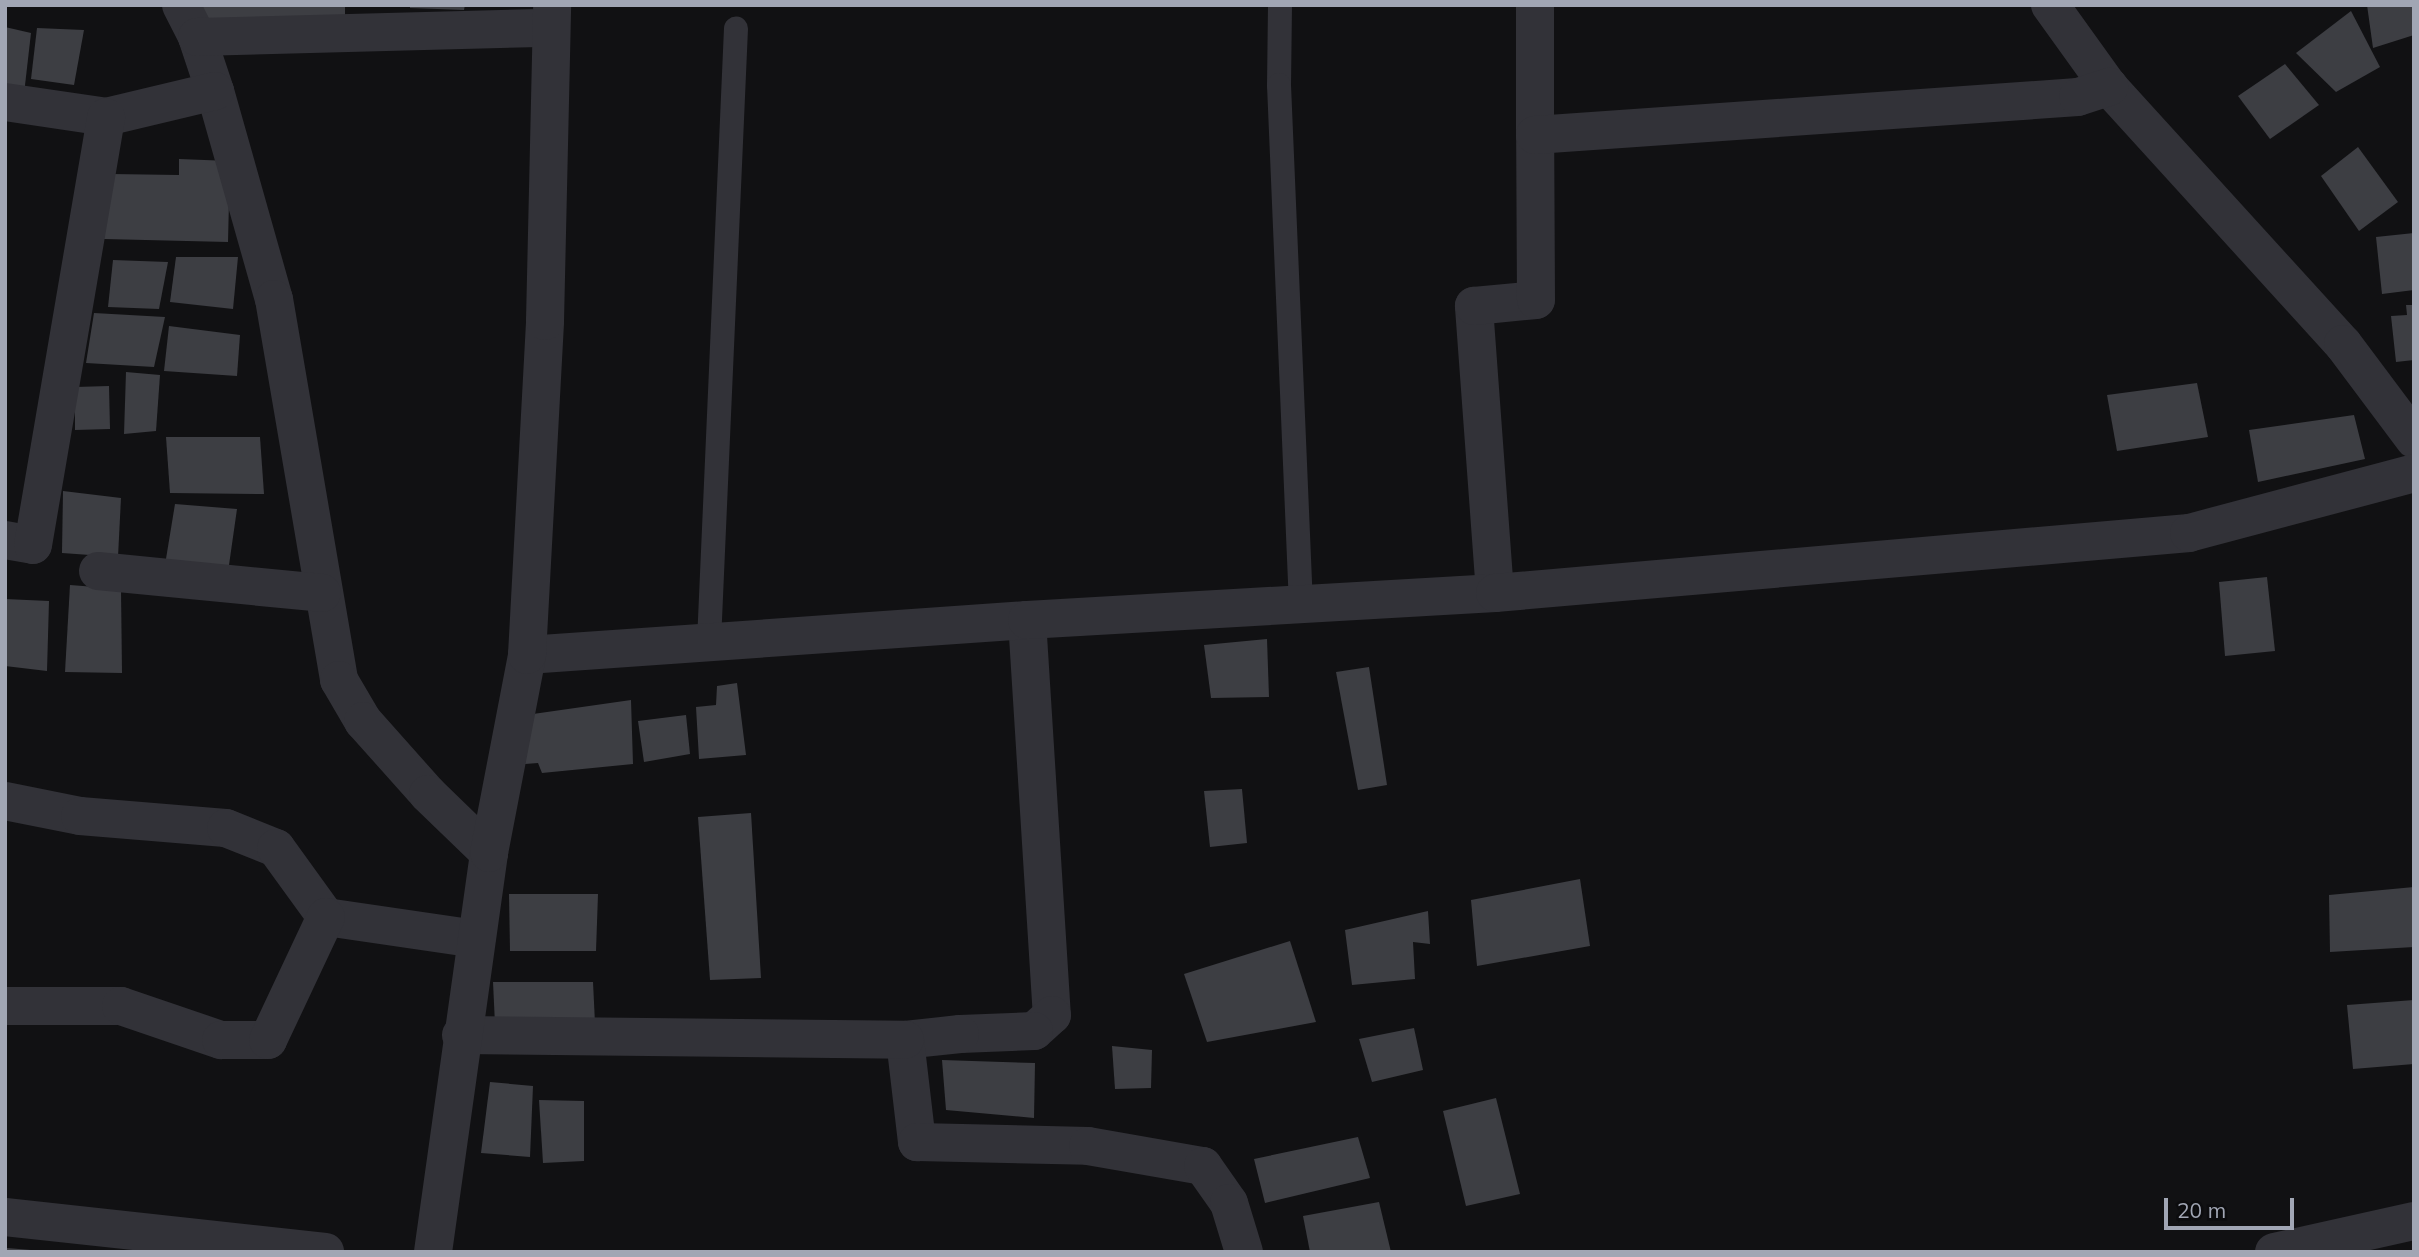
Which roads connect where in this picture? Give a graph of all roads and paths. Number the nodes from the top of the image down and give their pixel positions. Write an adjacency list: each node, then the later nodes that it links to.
1 (1280, 5): 18 (lane)
2 (1535, 5): 11 (street)
3 (2050, 5): 7 (street)
4 (551, 17): 5 (street); 21 (street)
5 (189, 21): 8 (street)
6 (736, 29): 20 (lane)
7 (2109, 87): 11 (street); 12 (street)
8 (215, 92): 10 (street); 16 (street)
9 (5, 102): 10 (street)
10 (106, 117): 14 (street)
11 (1535, 135): 17 (street)
12 (2414, 439)
13 (2414, 473): 17 (street)
14 (5, 540)
15 (98, 571): 16 (street)
16 (321, 593): 23 (street)
17 (1494, 593): 18 (street)
18 (1301, 606): 19 (street)
19 (1027, 620): 20 (street); 28 (street)
20 (709, 642): 21 (street)
21 (527, 655): 23 (street)
22 (5, 801): 24 (street)
23 (489, 853): 25 (street)
24 (326, 916): 25 (street); 26 (street)
25 (476, 939): 27 (street)
26 (5, 1006)
27 (461, 1035): 28 (street); 32 (street)
28 (905, 1040): 33 (street)
29 (5, 1217): 31 (street)
30 (2414, 1221): 34 (street)
31 (325, 1252)
32 (433, 1252)
33 (1244, 1252)
34 (2274, 1252)

